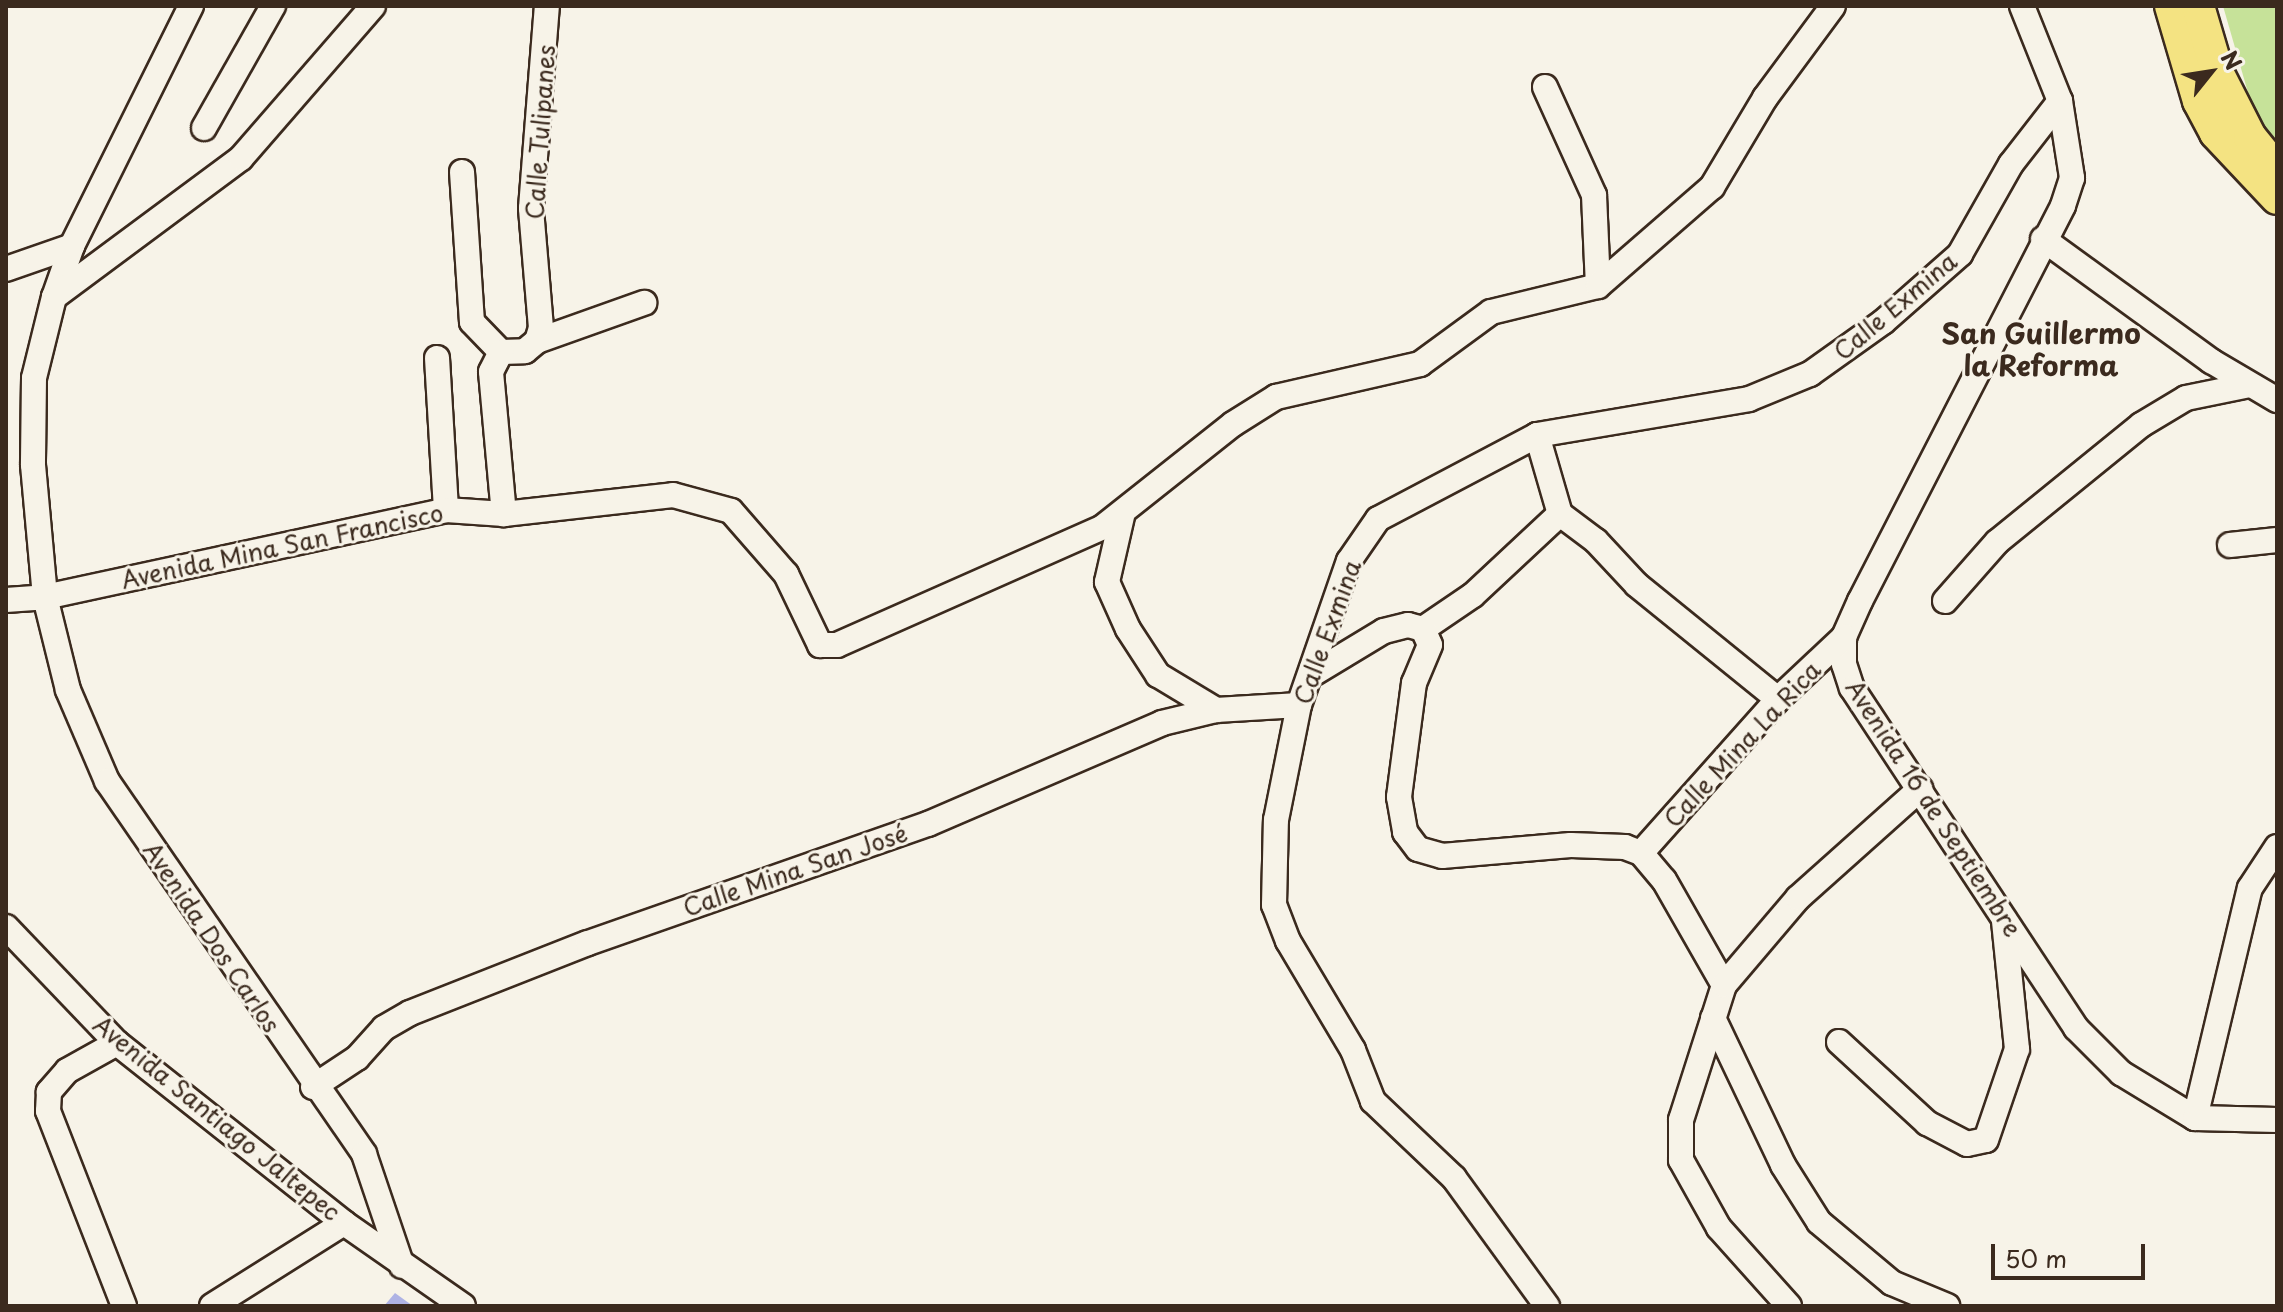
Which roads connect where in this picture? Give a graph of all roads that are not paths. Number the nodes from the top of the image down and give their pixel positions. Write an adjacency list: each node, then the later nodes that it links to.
1 (191, 6): 16 (street, Avenida Dos Carlos)
2 (273, 6): 11 (street)
3 (373, 6): 19 (street)
4 (547, 6): 21 (street, Calle Tulipanes)
5 (1833, 6): 18 (street)
6 (2022, 6): 10 (street)
7 (2171, 6): 14 (main road)
8 (2198, 6): 12 (main road)
9 (1545, 87): 18 (street)
10 (2060, 101): 15 (street); 26 (street, Calle Exmina)
11 (204, 128)
12 (2277, 170)
13 (462, 172): 22 (street)
14 (2277, 198)
15 (2043, 239): 24 (street); 37 (street)
16 (72, 246): 17 (street); 19 (street, Avenida Dos Carlos)
17 (6, 269)
18 (1598, 286): 28 (street, Avenida Mina San Francisco)
19 (54, 297): 33 (street, Avenida Dos Carlos)
20 (644, 303): 21 (street)
21 (537, 341): 22 (street)
22 (501, 352): 29 (street)
23 (437, 358): 27 (street)
24 (2250, 385): 25 (street); 35 (street)
25 (2277, 400)
26 (1537, 435): 30 (street); 38 (street, Calle Exmina)
27 (446, 510): 29 (street, Avenida Mina San Francisco); 33 (street, Avenida Mina San Francisco)
28 (1123, 512): 29 (street, Avenida Mina San Francisco); 41 (street)
29 (504, 514)
30 (1560, 514): 36 (street); 39 (street)
31 (2277, 540): 32 (street)
32 (2230, 545)
33 (45, 597): 34 (street, Avenida Mina San Francisco); 51 (street, Avenida Dos Carlos)
34 (6, 600)
35 (1945, 601)
36 (1423, 629): 38 (street); 44 (street)
37 (1844, 637): 39 (street, Calle Mina La Rica); 42 (street, Avenida 16 de Septiembre)
38 (1311, 675): 40 (street, Calle Exmina)
39 (1778, 699): 44 (street, Calle Mina La Rica)
40 (1299, 705): 41 (street, Calle Mina San José); 59 (street, Calle Exmina)
41 (1216, 710): 51 (street, Calle Mina San José)
42 (1920, 789): 45 (street, Avenida 16 de Septiembre); 47 (street)
43 (2277, 847): 52 (street)
44 (1641, 853): 47 (street)
45 (2004, 917): 49 (street); 52 (street, Avenida 16 de Septiembre)
46 (6, 927): 50 (street, Avenida Santiago Jaltepec)
47 (1724, 985): 48 (street)
48 (1713, 1018): 60 (street); 61 (street)
49 (1839, 1042)
50 (117, 1043): 54 (street, Avenida Santiago Jaltepec); 56 (street)
51 (313, 1087): 55 (street, Avenida Dos Carlos)
52 (2195, 1118): 53 (street)
53 (2277, 1120)
54 (344, 1223): 55 (street, Avenida Santiago Jaltepec); 57 (street)
55 (402, 1266): 58 (street, Avenida Santiago Jaltepec)
56 (124, 1306)
57 (212, 1306)
58 (463, 1306)
59 (1547, 1306)
60 (1789, 1306)
61 (1947, 1306)

